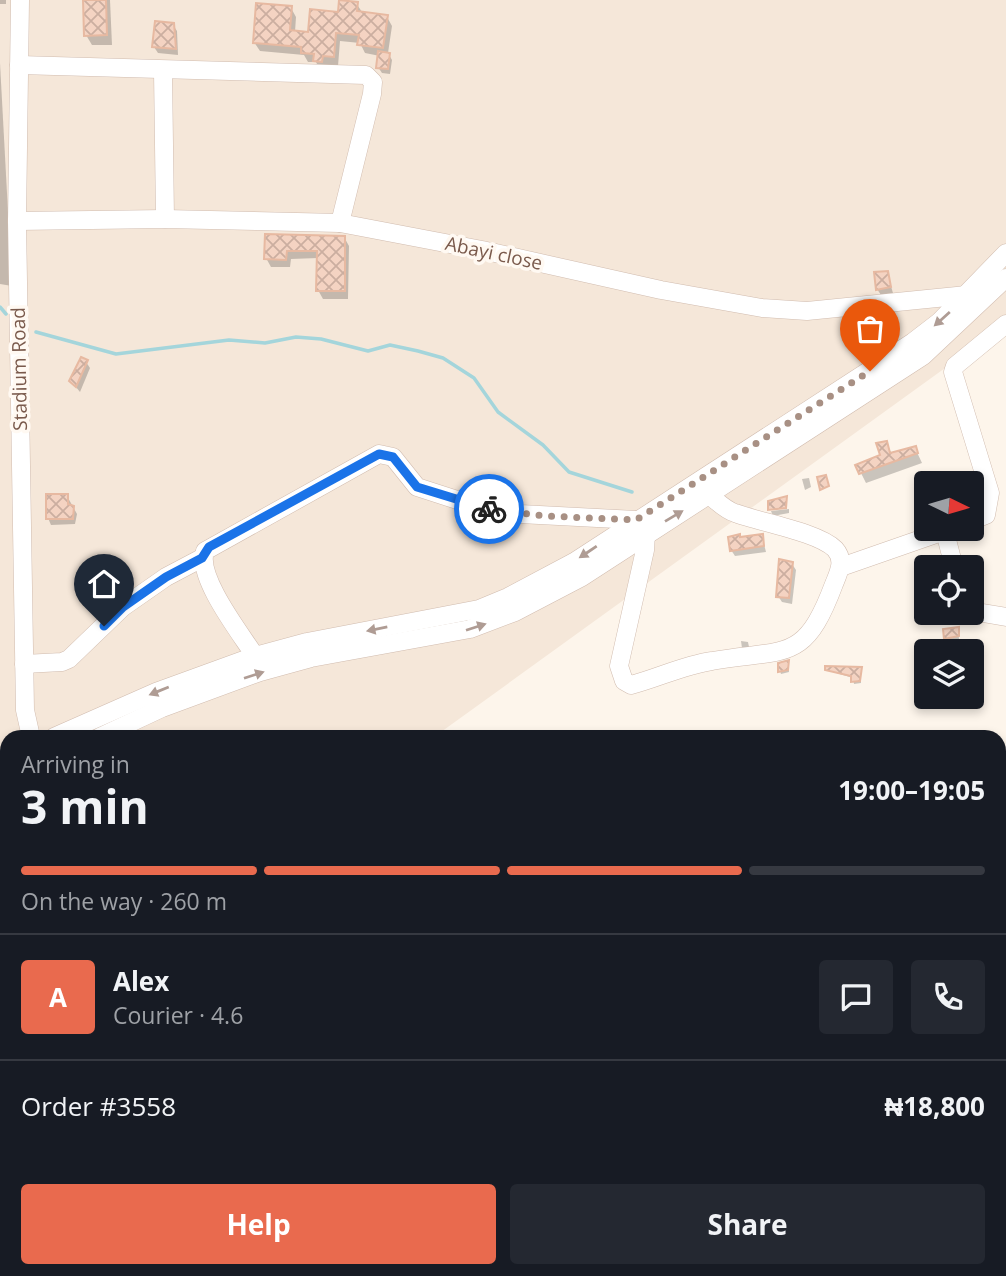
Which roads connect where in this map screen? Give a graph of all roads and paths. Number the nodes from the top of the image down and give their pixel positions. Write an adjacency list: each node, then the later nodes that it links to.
1 (20, 0): 2 (street, Stadium Road)
2 (19, 65): 3 (street); 5 (street, Stadium Road)
3 (163, 71): 4 (street); 6 (street)
4 (165, 219): 5 (street, Abayi close); 6 (street, Abayi close)
5 (17, 221): 22 (street, Stadium Road)
6 (340, 223): 9 (street, Abayi close)
7 (1006, 253): 9 (street)
8 (1006, 278): 13 (street)
9 (967, 295): 15 (street, one-way to 15)
10 (1006, 324): 11 (street)
11 (983, 471)
12 (984, 475): 14 (street)
13 (709, 495): 15 (street, one-way to 13); 18 (street)
14 (984, 516)
15 (641, 527): 17 (street); 18 (street); 21 (street, one-way to 21); 25 (street, one-way to 15)
16 (917, 541): 18 (street)
17 (202, 558): 21 (street); 22 (street)
18 (841, 567)
19 (984, 613): 20 (street)
20 (1006, 617)
21 (255, 656): 24 (street, one-way to 24)
22 (24, 664): 23 (street, Stadium Road)
23 (29, 730)
24 (70, 730)
25 (115, 730)

